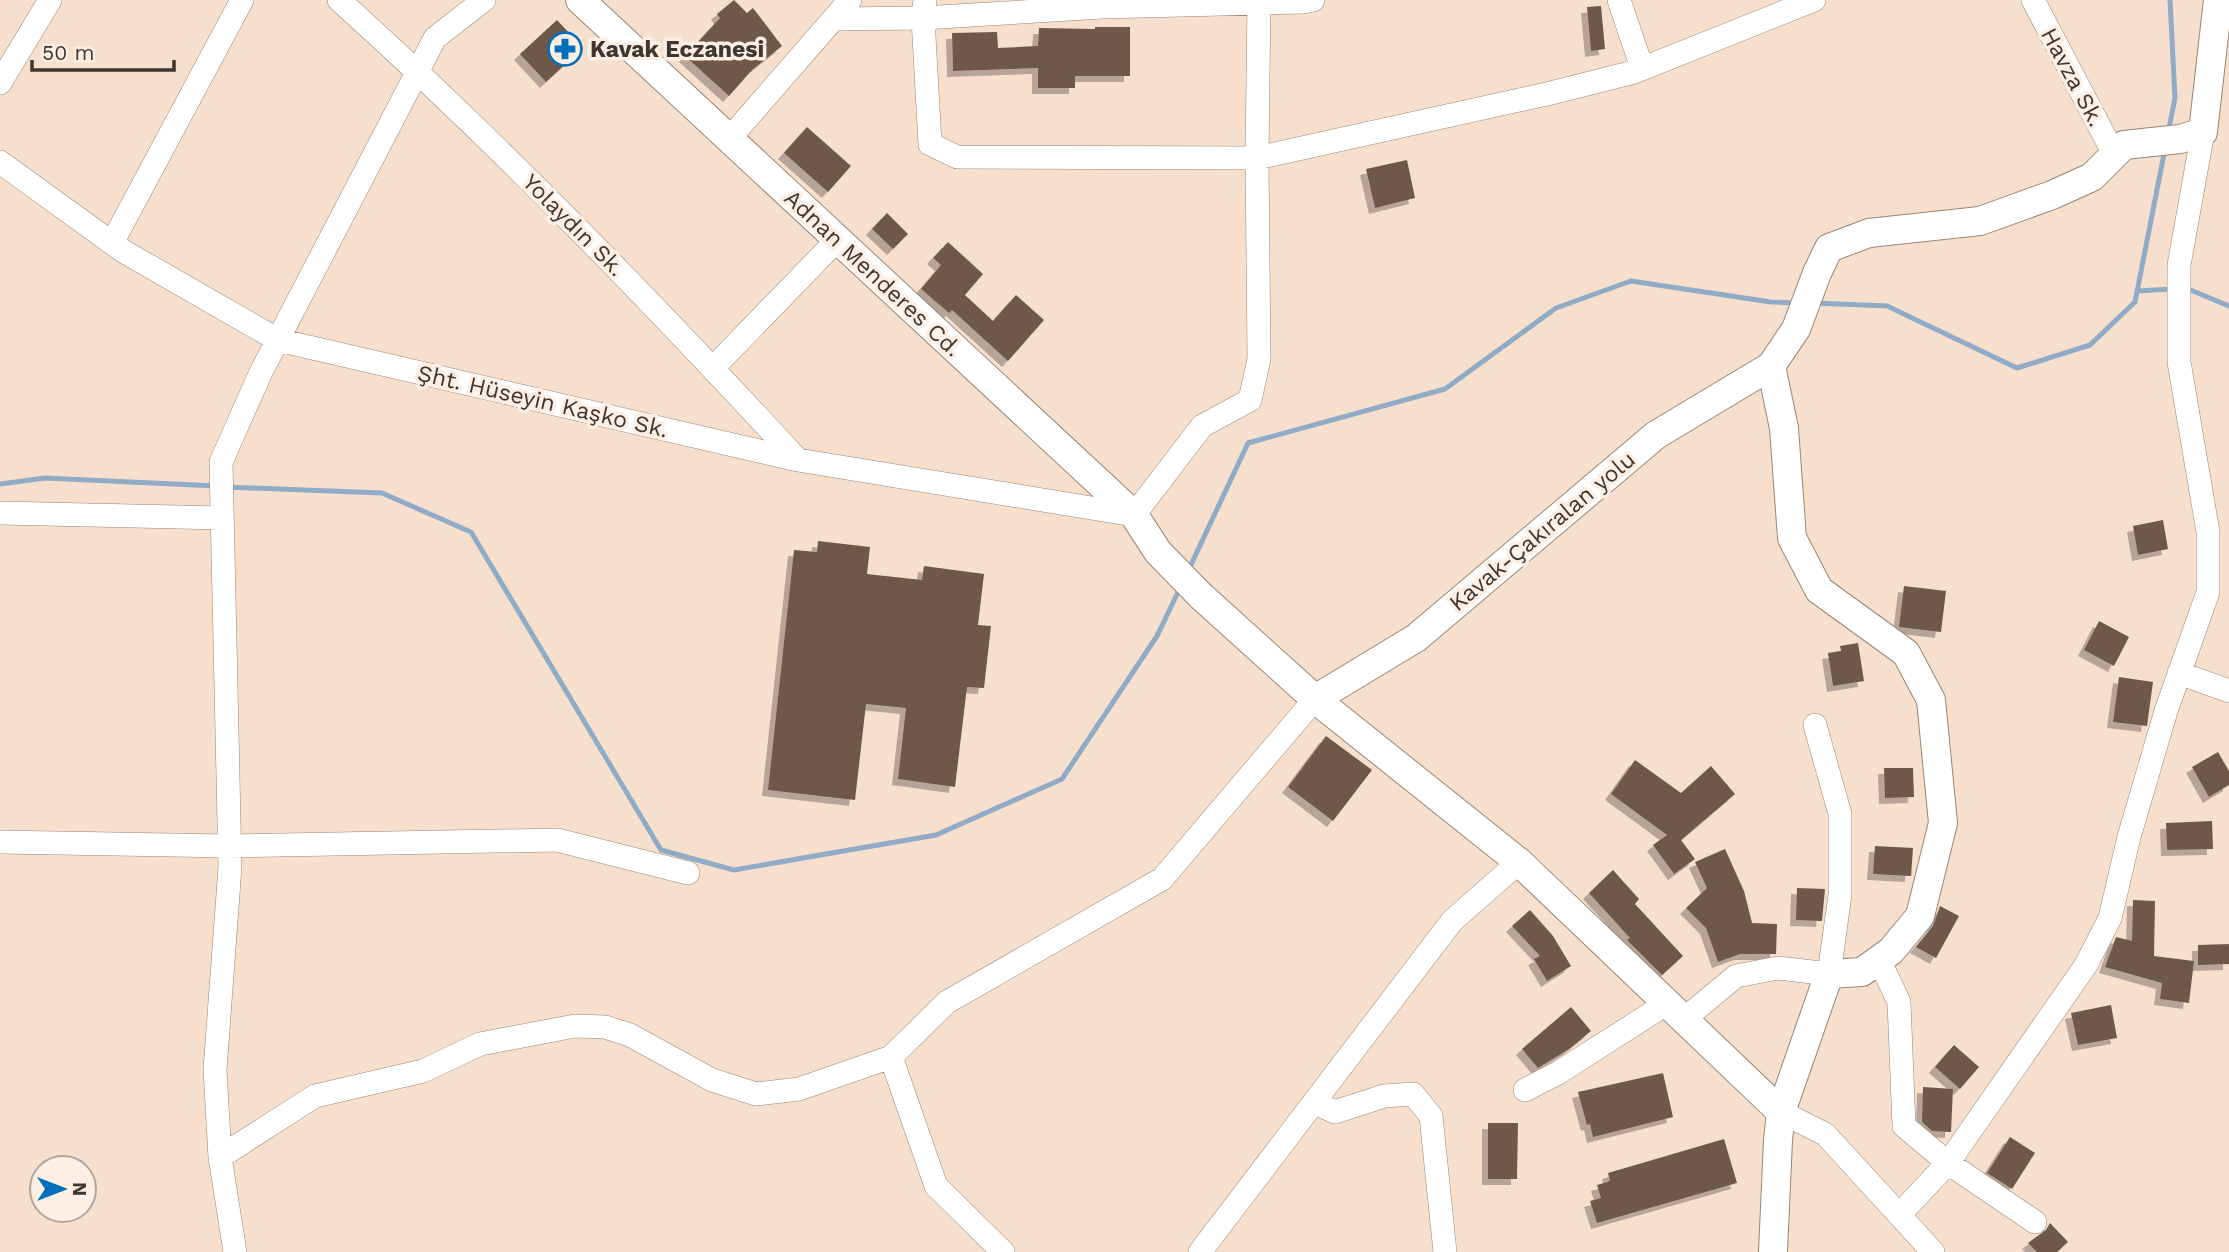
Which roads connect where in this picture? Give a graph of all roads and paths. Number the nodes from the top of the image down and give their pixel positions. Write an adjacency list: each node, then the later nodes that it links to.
1 (50, 0): 19 (street)
2 (243, 0): 26 (street)
3 (339, 0): 18 (street, Yolaydın Sk.)
4 (484, 0): 18 (street)
5 (580, 0): 21 (main road, Adnan Menderes Cd.)
6 (850, 0): 16 (street)
7 (947, 0): 15 (street)
8 (1313, 0): 13 (street)
9 (1619, 0): 17 (street)
10 (1814, 0): 17 (street)
11 (2033, 0): 22 (street, Havza Sk.)
12 (2218, 0): 20 (main road)
13 (1259, 2): 15 (street); 23 (street)
14 (924, 9): 15 (street); 16 (street); 23 (street)
15 (980, 10)
16 (834, 19): 21 (street)
17 (1642, 68): 23 (street)
18 (418, 71): 27 (street); 29 (street, Yolaydın Sk.)
19 (0, 83)
20 (2192, 135): 22 (main road); 34 (street)
21 (729, 139): 25 (main road, Adnan Menderes Cd.)
22 (2119, 150): 28 (main road)
23 (1257, 158): 33 (street)
24 (0, 162): 26 (street, Şht. Hüseyin Kaşko Sk.)
25 (838, 240): 29 (street); 33 (main road, Adnan Menderes Cd.)
26 (111, 243): 27 (street, Şht. Hüseyin Kaşko Sk.)
27 (278, 340): 30 (street, Şht. Hüseyin Kaşko Sk.); 31 (street)
28 (1771, 366): 36 (main road, Kavak-Çakıralan yolu); 42 (main road)
29 (713, 368): 30 (street, Yolaydın Sk.)
30 (798, 460): 33 (street, Şht. Hüseyin Kaşko Sk.)
31 (222, 511): 32 (street); 39 (street)
32 (0, 513)
33 (1134, 515): 36 (main road, Adnan Menderes Cd.)
34 (2179, 673): 35 (street); 50 (street)
35 (2229, 691)
36 (1315, 699): 40 (main road, Adnan Menderes Cd.); 45 (street)
37 (1815, 725): 43 (street)
38 (0, 842): 39 (street)
39 (229, 846): 41 (street); 49 (street)
40 (1518, 862): 44 (main road, Adnan Menderes Cd.); 47 (street)
41 (688, 873)
42 (1879, 960): 43 (main road); 50 (street)
43 (1829, 974): 44 (street); 48 (main road)
44 (1675, 1012): 46 (street); 48 (main road, Adnan Menderes Cd.)
45 (891, 1057): 49 (street); 54 (street)
46 (1525, 1090)
47 (1315, 1103): 55 (street); 56 (street)
48 (1781, 1112): 51 (street); 57 (main road)
49 (220, 1157): 53 (street)
50 (1948, 1163): 51 (street); 52 (street)
51 (1899, 1215): 58 (street)
52 (2035, 1222)
53 (235, 1252)
54 (1003, 1252)
55 (1200, 1252)
56 (1445, 1252)
57 (1773, 1252)
58 (1933, 1252)

